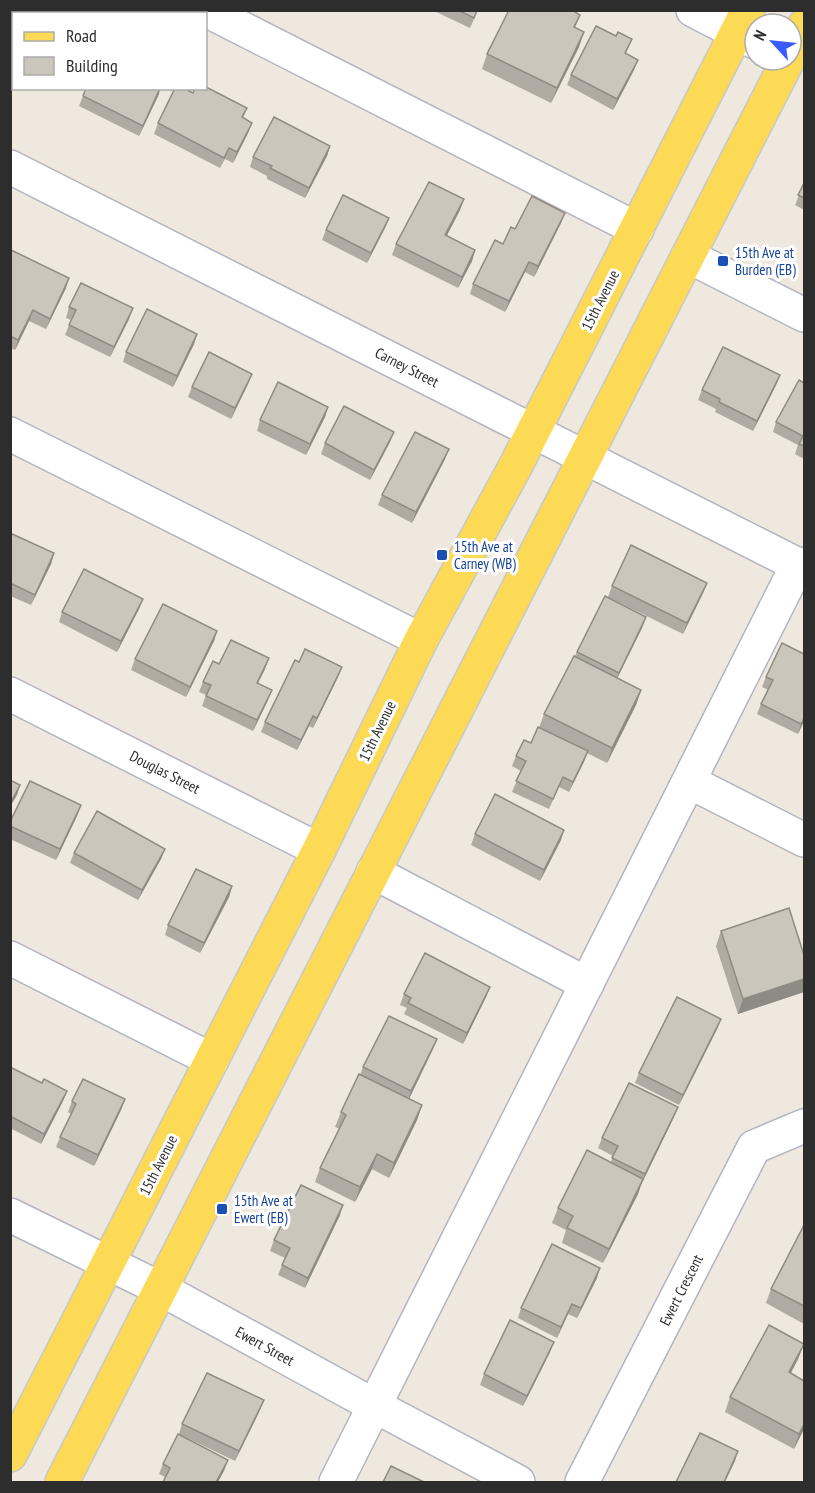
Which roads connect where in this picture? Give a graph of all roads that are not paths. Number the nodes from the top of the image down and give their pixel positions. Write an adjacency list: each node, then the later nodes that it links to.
1 (206, 10): 7 (street)
2 (693, 10): 3 (street)
3 (743, 27)
4 (743, 35): 7 (main road, 15th Avenue)
5 (783, 72): 8 (main road)
6 (10, 166): 10 (street, Carney Street)
7 (636, 229): 10 (main road, 15th Avenue)
8 (688, 256): 9 (street); 12 (main road)
9 (804, 315)
10 (533, 430): 12 (street, Carney Street); 14 (main road, 15th Avenue)
11 (10, 434): 14 (street)
12 (585, 456): 13 (street, Carney Street); 19 (main road)
13 (801, 566): 16 (street)
14 (421, 640): 18 (main road, 15th Avenue)
15 (10, 694): 18 (street, Douglas Street)
16 (690, 782): 17 (street); 21 (street)
17 (804, 840)
18 (319, 850): 22 (main road, 15th Avenue)
19 (373, 872): 21 (street); 26 (main road)
20 (10, 958): 22 (street)
21 (587, 984): 27 (street)
22 (212, 1060): 25 (main road, 15th Avenue)
23 (804, 1126): 32 (street, Ewert Crescent)
24 (10, 1215): 25 (street, Ewert Street)
25 (109, 1263): 26 (street, Ewert Street); 28 (main road, 15th Avenue)
26 (161, 1289): 27 (street, Ewert Street); 29 (main road)
27 (375, 1406): 30 (street); 31 (street, Ewert Street)
28 (10, 1455)
29 (62, 1482)
30 (336, 1482)
31 (518, 1482)
32 (582, 1482)

